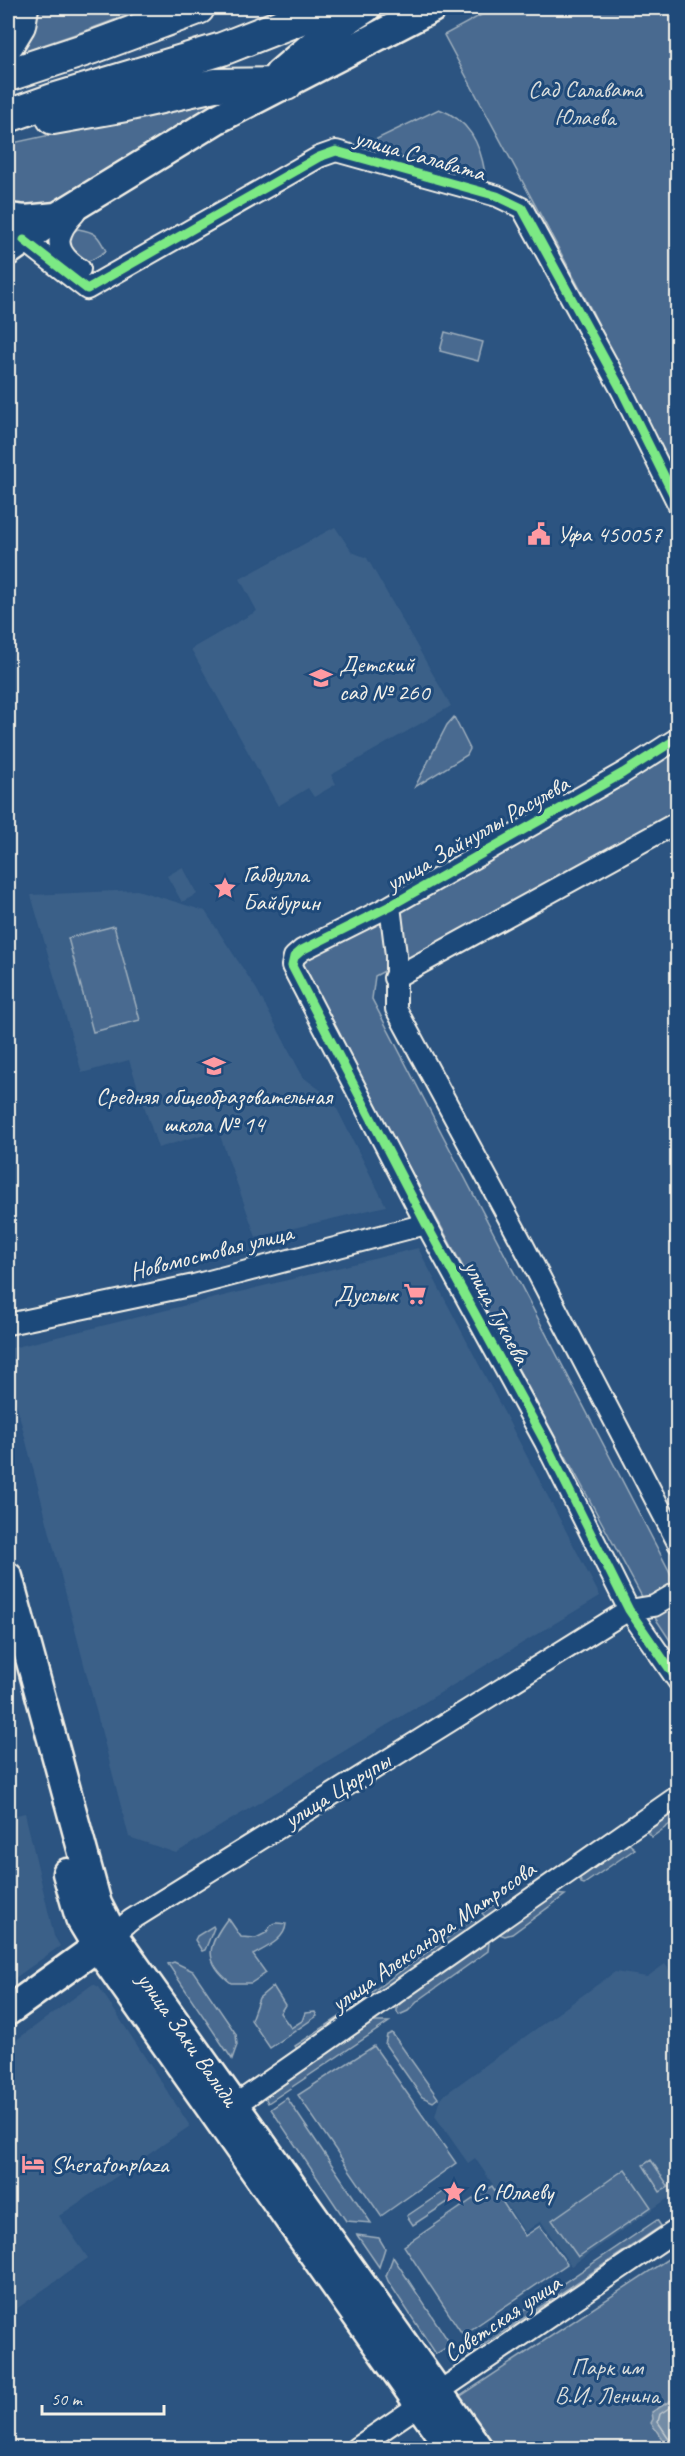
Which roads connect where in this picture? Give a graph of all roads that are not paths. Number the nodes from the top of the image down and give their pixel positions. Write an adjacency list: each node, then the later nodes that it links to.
1 (22, 8): 7 (main road)
2 (198, 8): 8 (main road)
3 (266, 8): 10 (main road)
4 (327, 8): 10 (main road)
5 (366, 8): 9 (main road)
6 (431, 8): 9 (main road)
7 (8, 43)
8 (8, 75)
9 (277, 83): 12 (main road); 13 (main road)
10 (52, 100): 11 (main road)
11 (8, 116)
12 (8, 126)
13 (109, 184): 14 (main road); 15 (street)
14 (12, 234): 15 (street, улица Салавата)
15 (105, 277): 16 (street, улица Салавата)
16 (678, 504)
17 (678, 738): 19 (street, улица Зайнуллы Расулева)
18 (678, 822): 21 (street)
19 (390, 906): 20 (street, улица Зайнуллы Расулева); 21 (street)
20 (294, 957): 22 (street, улица Тукаева)
21 (394, 978): 24 (street)
22 (426, 1224): 23 (street, Новомостовая улица); 27 (street, улица Тукаева)
23 (8, 1324)
24 (678, 1543)
25 (8, 1577): 31 (main road, улица Заки Валиди)
26 (678, 1592): 27 (street, улица Цюрупы)
27 (628, 1610): 29 (street, улица Тукаева); 31 (street, улица Цюрупы)
28 (8, 1653): 31 (main road, улица Заки Валиди)
29 (678, 1681)
30 (678, 1796): 33 (street, улица Александра Матросова)
31 (106, 1941): 32 (main road, улица Цюрупы); 33 (main road, улица Заки Валиди)
32 (8, 2011)
33 (226, 2111): 35 (main road, улица Заки Валиди)
34 (678, 2229): 35 (street, Советская улица)
35 (429, 2398): 36 (street, Советская улица); 37 (main road, улица Заки Валиди); 38 (main road, улица Заки Валиди)
36 (356, 2448)
37 (450, 2448)
38 (478, 2448)

